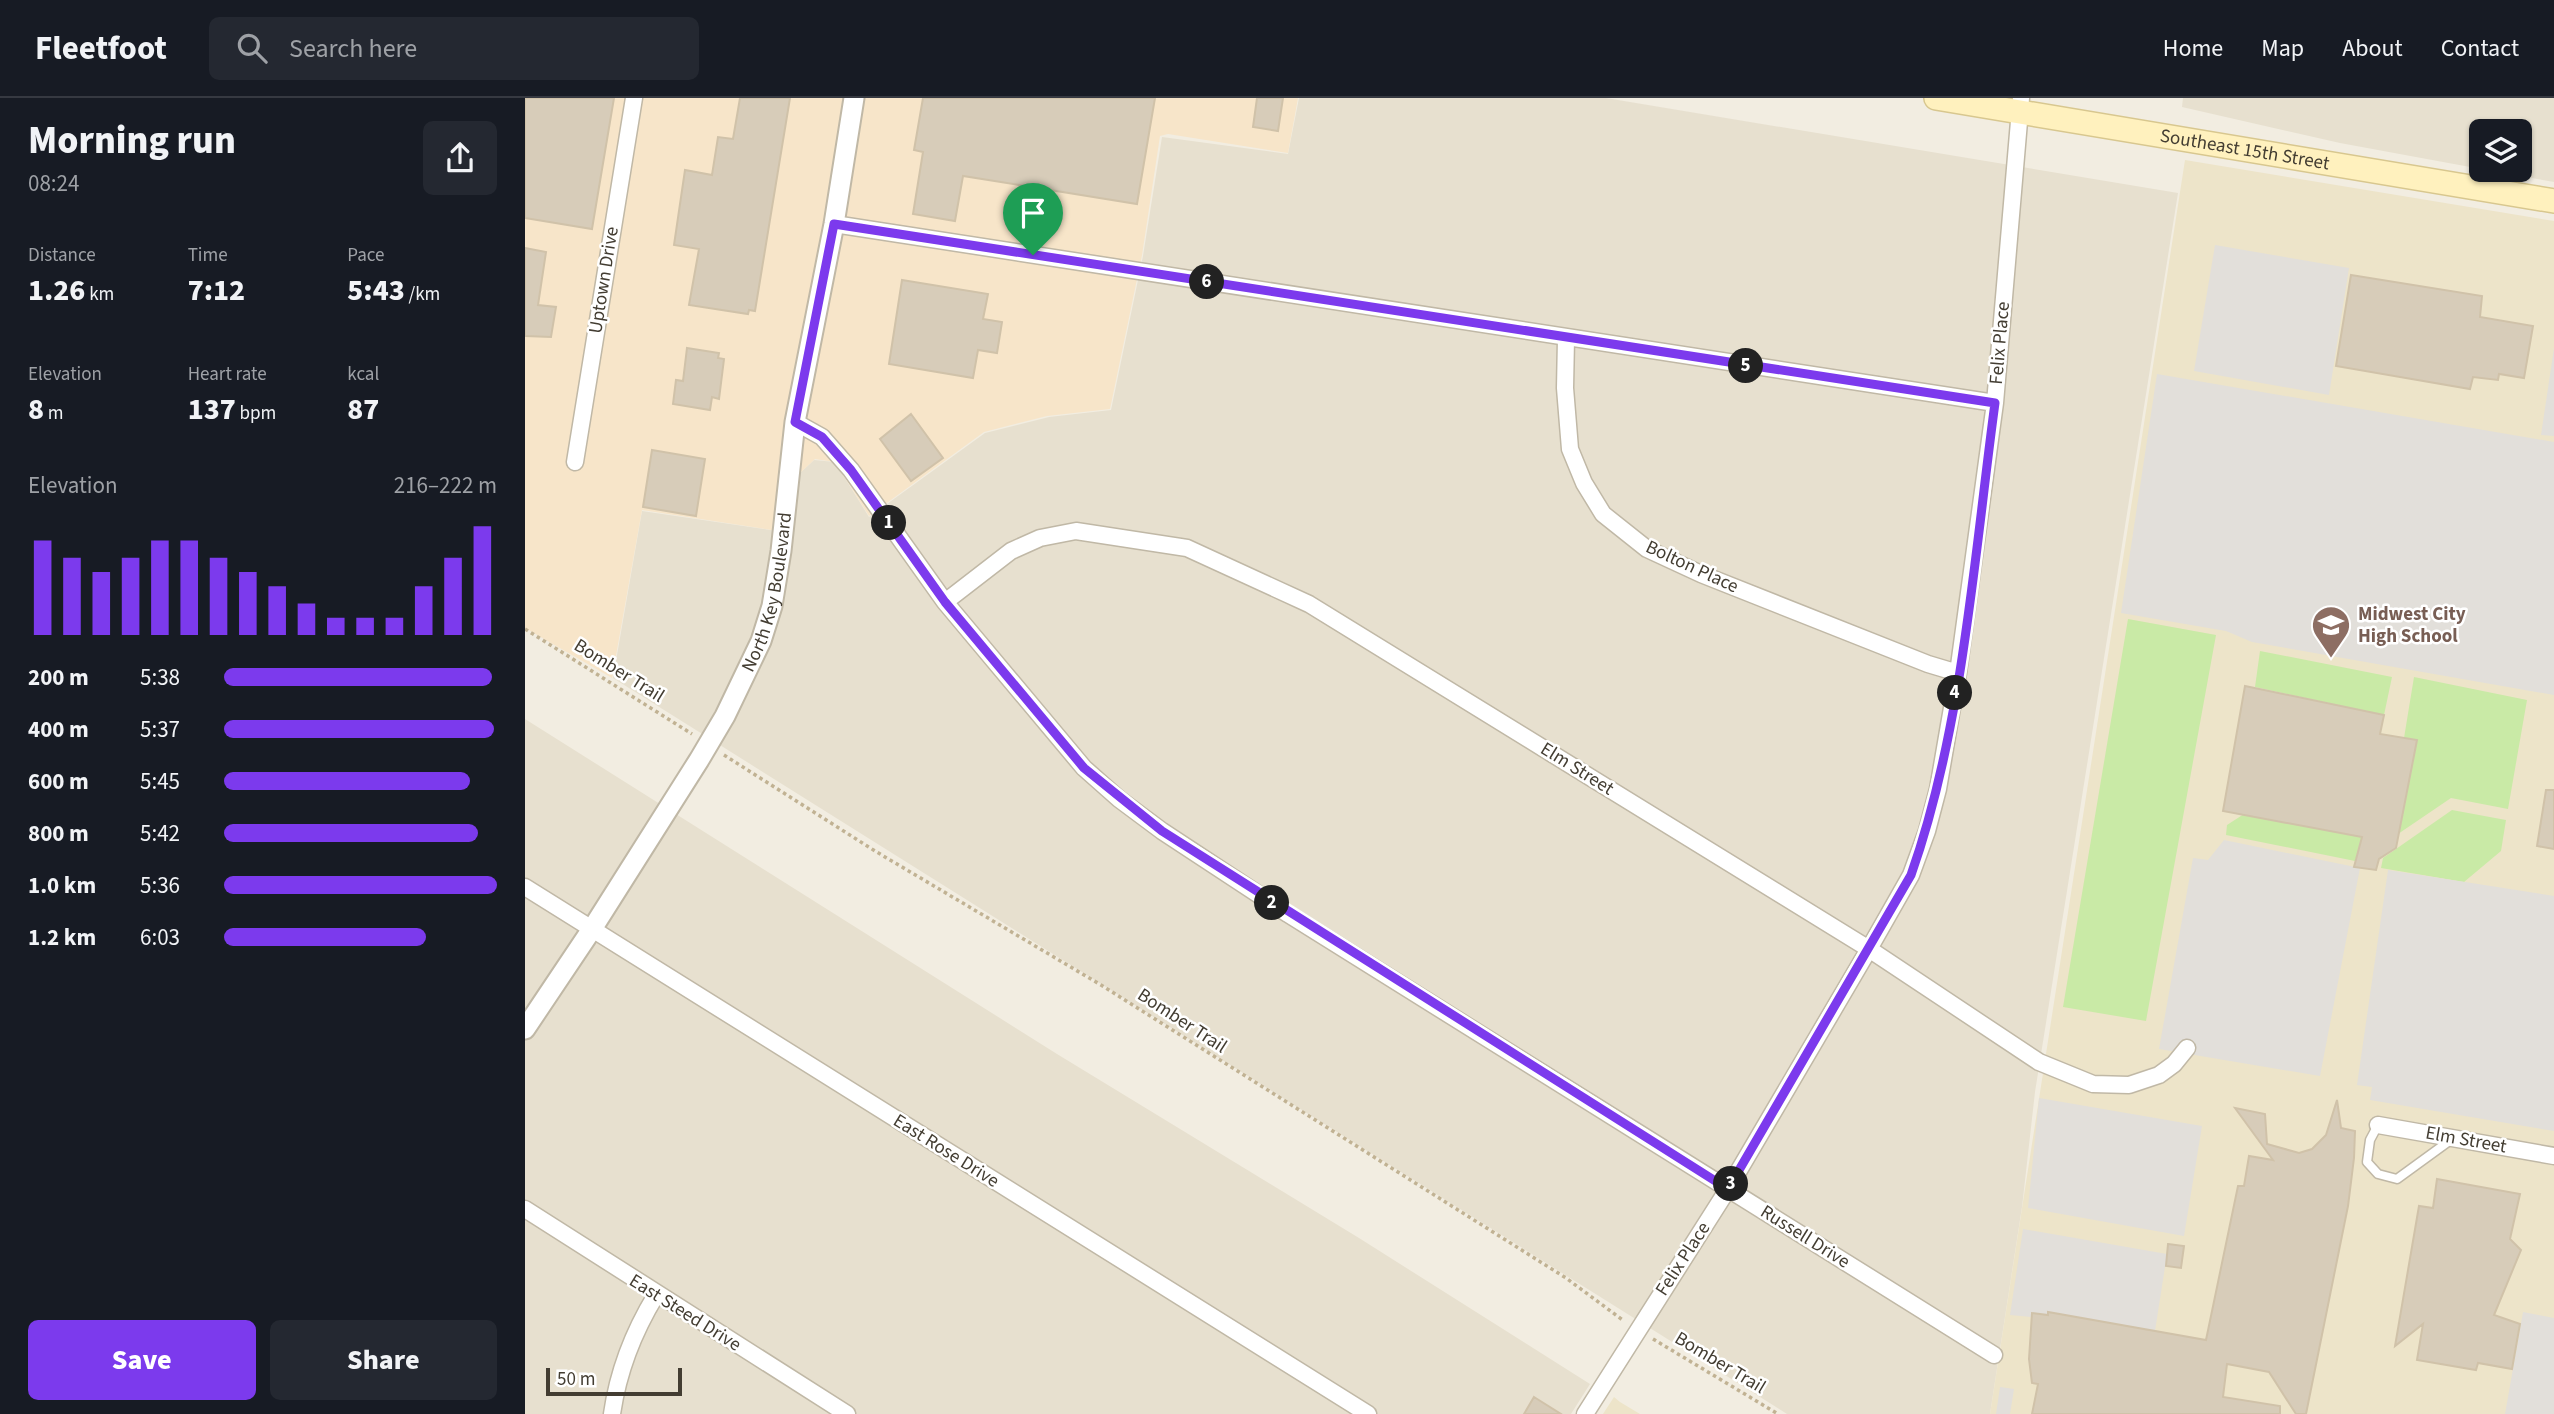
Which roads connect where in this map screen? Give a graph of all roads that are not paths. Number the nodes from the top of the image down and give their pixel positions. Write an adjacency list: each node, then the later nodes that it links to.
1 (633, 98): 10 (street, Uptown Drive)
2 (854, 98): 6 (street, North Key Boulevard)
3 (1936, 98): 4 (main road, Southeast 15th Street)
4 (2020, 104): 5 (main road, Southeast 15th Street); 8 (street, Felix Place)
5 (2554, 201)
6 (834, 224): 7 (street); 9 (street, North Key Boulevard)
7 (1566, 339): 8 (street); 12 (street, Bolton Place)
8 (1995, 403): 12 (street, Felix Place)
9 (795, 422): 11 (street, Russell Drive); 14 (street, North Key Boulevard)
10 (575, 463)
11 (945, 602): 15 (street, Elm Street); 21 (street, Russell Drive)
12 (1958, 673): 15 (street, Felix Place)
13 (525, 887): 14 (street, East Rose Drive)
14 (592, 929): 16 (street, North Key Boulevard); 27 (street, East Rose Drive)
15 (1869, 949): 17 (street, Elm Street); 21 (street, Felix Place)
16 (525, 1029)
17 (2187, 1048)
18 (2378, 1125): 19 (street, Elm Street); 19 (lane)
19 (2454, 1137): 20 (street, Elm Street)
20 (2554, 1156)
21 (1728, 1189): 24 (street, Russell Drive); 28 (street, Felix Place)
22 (525, 1209): 23 (street, East Steed Drive)
23 (656, 1295): 25 (street); 26 (street, East Steed Drive)
24 (1994, 1355)
25 (612, 1414)
26 (847, 1414)
27 (1368, 1414)
28 (1585, 1414)

